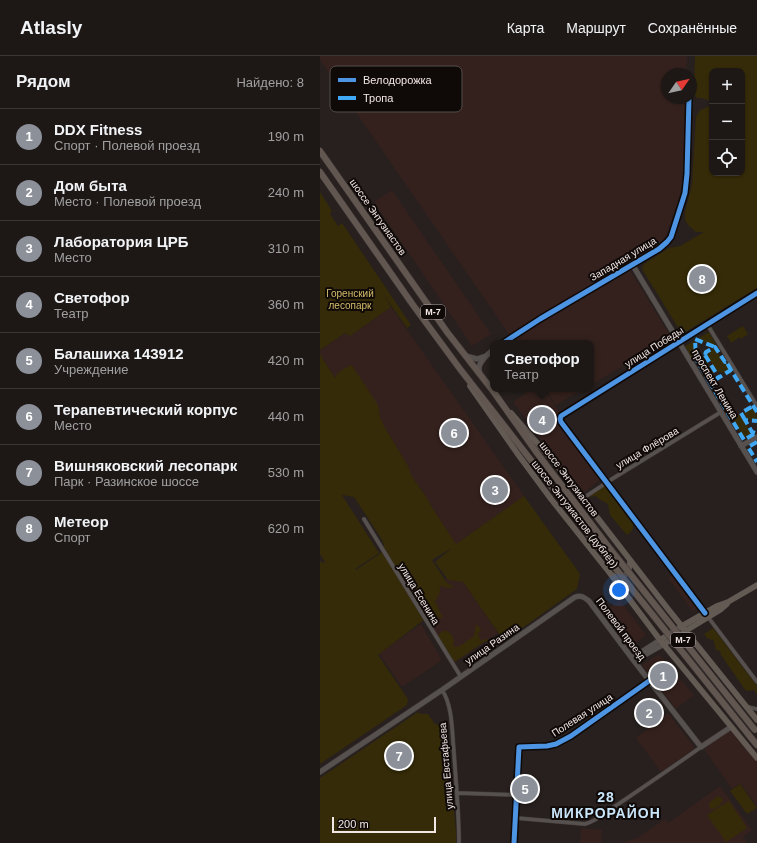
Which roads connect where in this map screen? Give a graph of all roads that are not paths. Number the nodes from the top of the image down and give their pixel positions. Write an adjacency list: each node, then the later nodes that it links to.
1 (688, 104): 4 (street, Западная улица)
2 (320, 151): 10 (highway, шоссе Энтузиастов / М-7)
3 (320, 172): 12 (highway, шоссе Энтузиастов / М-7)
4 (632, 264): 7 (street, Западная улица); 8 (street, проспект Ленина)
5 (757, 293): 6 (street, улица Победы)
6 (707, 324): 8 (street, улица Победы); 17 (street)
7 (508, 340)
8 (680, 342): 18 (street, проспект Ленина); 22 (street, улица Победы)
9 (490, 353): 11 (street)
10 (465, 356): 11 (street); 13 (highway, шоссе Энтузиастов / М-7)
11 (486, 356): 13 (street)
12 (460, 369): 26 (main road, шоссе Энтузиастов (дублёр)); 44 (highway, шоссе Энтузиастов / М-7, bridge)
13 (480, 376): 14 (highway, шоссе Энтузиастов / М-7)
14 (490, 388)
15 (493, 392): 23 (main road, шоссе Энтузиастов (дублёр))
16 (493, 392): 43 (highway, шоссе Энтузиастов / М-7, bridge)
17 (757, 406)
18 (721, 412): 20 (street, проспект Ленина); 22 (street, улица Флёрова)
19 (757, 437): 20 (street)
20 (741, 446): 21 (street, проспект Ленина)
21 (757, 472)
22 (606, 482): 23 (street, улица Флёрова); 29 (street)
23 (582, 498): 25 (main road, шоссе Энтузиастов (дублёр))
24 (364, 519): 33 (street, улица Есенина)
25 (630, 560): 26 (main road); 30 (main road, шоссе Энтузиастов (дублёр))
26 (609, 572): 31 (main road, шоссе Энтузиастов (дублёр))
27 (757, 585): 29 (main road)
28 (584, 597): 32 (street, Полевой проезд); 33 (street, улица Разина)
29 (706, 615): 30 (main road); 36 (street)
30 (684, 629): 31 (main road); 34 (main road, шоссе Энтузиастов (дублёр))
31 (662, 642): 32 (street); 38 (main road, шоссе Энтузиастов (дублёр))
32 (633, 660): 35 (street, Полевой проезд)
33 (461, 677): 37 (street, улица Разина)
34 (723, 678): 38 (main road); 39 (main road, шоссе Энтузиастов (дублёр))
35 (649, 681): 45 (street, Полевой проезд); 49 (street, Полевая улица)
36 (757, 682)
37 (442, 690): 47 (street, улица Разина); 48 (street, улица Евстафьева)
38 (702, 691): 42 (main road, шоссе Энтузиастов (дублёр))
39 (745, 706): 40 (street); 41 (main road, шоссе Энтузиастов (дублёр))
40 (757, 709)
41 (757, 720)
42 (731, 727): 45 (street); 46 (main road, шоссе Энтузиастов (дублёр))
43 (756, 731)
44 (757, 745)
45 (701, 747): 50 (street)
46 (757, 758)
47 (320, 772)
48 (457, 793): 49 (street); 51 (street, улица Евстафьева)
49 (517, 795): 50 (street)
50 (516, 818): 52 (street)
51 (459, 843)
52 (514, 843)

